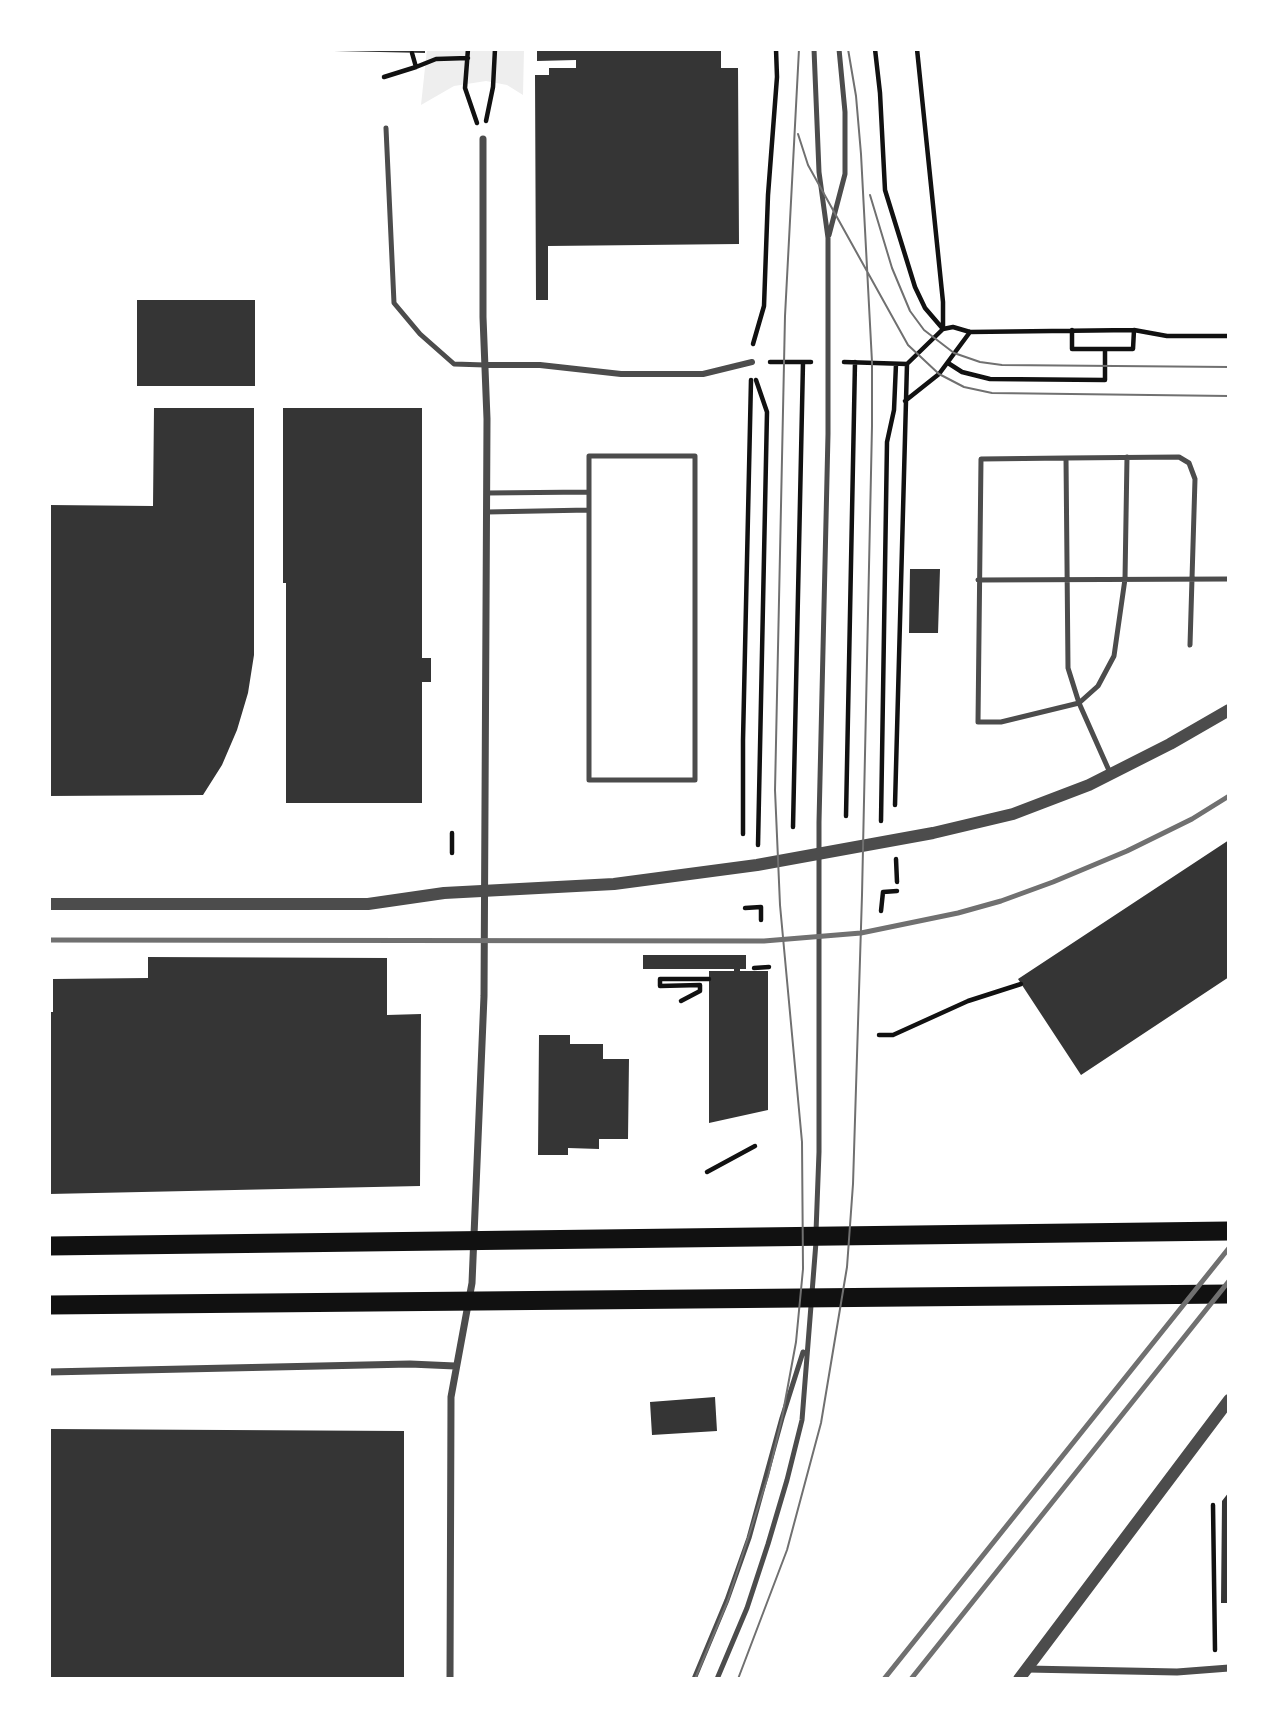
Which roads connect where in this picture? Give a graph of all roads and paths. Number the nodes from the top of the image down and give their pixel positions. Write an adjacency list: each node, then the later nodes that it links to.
1 (468, 49): 9 (path)
2 (495, 49): 13 (path)
3 (776, 49): 21 (path)
4 (814, 49): 14 (lane)
5 (839, 49): 14 (lane)
6 (875, 49): 15 (path)
7 (918, 49): 15 (path)
8 (412, 53): 10 (path)
9 (468, 58): 10 (path); 13 (path)
10 (416, 67): 11 (path)
11 (384, 77)
12 (386, 128): 26 (lane)
13 (483, 139): 26 (street)
14 (828, 238): 50 (lane)
15 (943, 329): 18 (path); 27 (path)
16 (1072, 330): 17 (path); 18 (path); 20 (path)
17 (1133, 330): 19 (path); 20 (path)
18 (970, 332): 25 (path)
19 (1229, 336)
20 (1105, 349): 25 (path)
21 (752, 362): 26 (street); 47 (path); 51 (path)
22 (803, 362): 45 (path)
23 (855, 362): 44 (path)
24 (896, 363): 48 (path)
25 (948, 363): 27 (path)
26 (485, 365): 31 (street)
27 (905, 401): 43 (path)
28 (1127, 457): 29 (lane); 35 (lane); 36 (lane)
29 (1066, 458): 34 (lane); 38 (lane)
30 (589, 492): 31 (lane); 32 (lane); 32 (lane)
31 (487, 493): 33 (street)
32 (589, 510): 33 (lane)
33 (487, 512): 53 (street)
34 (1066, 579): 35 (lane); 38 (lane); 40 (lane)
35 (1125, 579): 36 (lane); 40 (lane)
36 (1192, 579): 37 (lane); 39 (lane)
37 (1229, 579)
38 (978, 580): 40 (lane)
39 (1190, 645)
40 (1079, 702): 42 (lane)
41 (1229, 710): 42 (street)
42 (1111, 775): 48 (street)
43 (895, 804)
44 (846, 817)
45 (793, 827)
46 (452, 833): 49 (path)
47 (743, 834)
48 (881, 843): 50 (street)
49 (452, 853)
50 (819, 855): 51 (street); 70 (lane)
51 (757, 865): 53 (street)
52 (897, 891): 56 (path)
53 (484, 892): 54 (street); 71 (street)
54 (49, 904)
55 (745, 908): 57 (path)
56 (881, 911)
57 (761, 920)
58 (769, 967): 59 (path)
59 (754, 968)
60 (709, 979): 62 (path)
61 (1021, 984): 63 (path)
62 (681, 1001)
63 (879, 1035)
64 (755, 1146): 65 (path)
65 (707, 1172)
66 (1229, 1231): 67 (highway)
67 (49, 1246)
68 (1229, 1294): 69 (highway)
69 (49, 1305)
70 (806, 1342): 80 (lane); 81 (lane)
71 (455, 1366): 72 (street); 79 (street)
72 (49, 1372)
73 (1229, 1400): 77 (street)
74 (1213, 1505): 75 (path)
75 (1215, 1668): 76 (street); 78 (street)
76 (1229, 1668)
77 (1023, 1674): 78 (street)
78 (1177, 1675)
79 (450, 1679)
80 (694, 1679)
81 (717, 1679)

